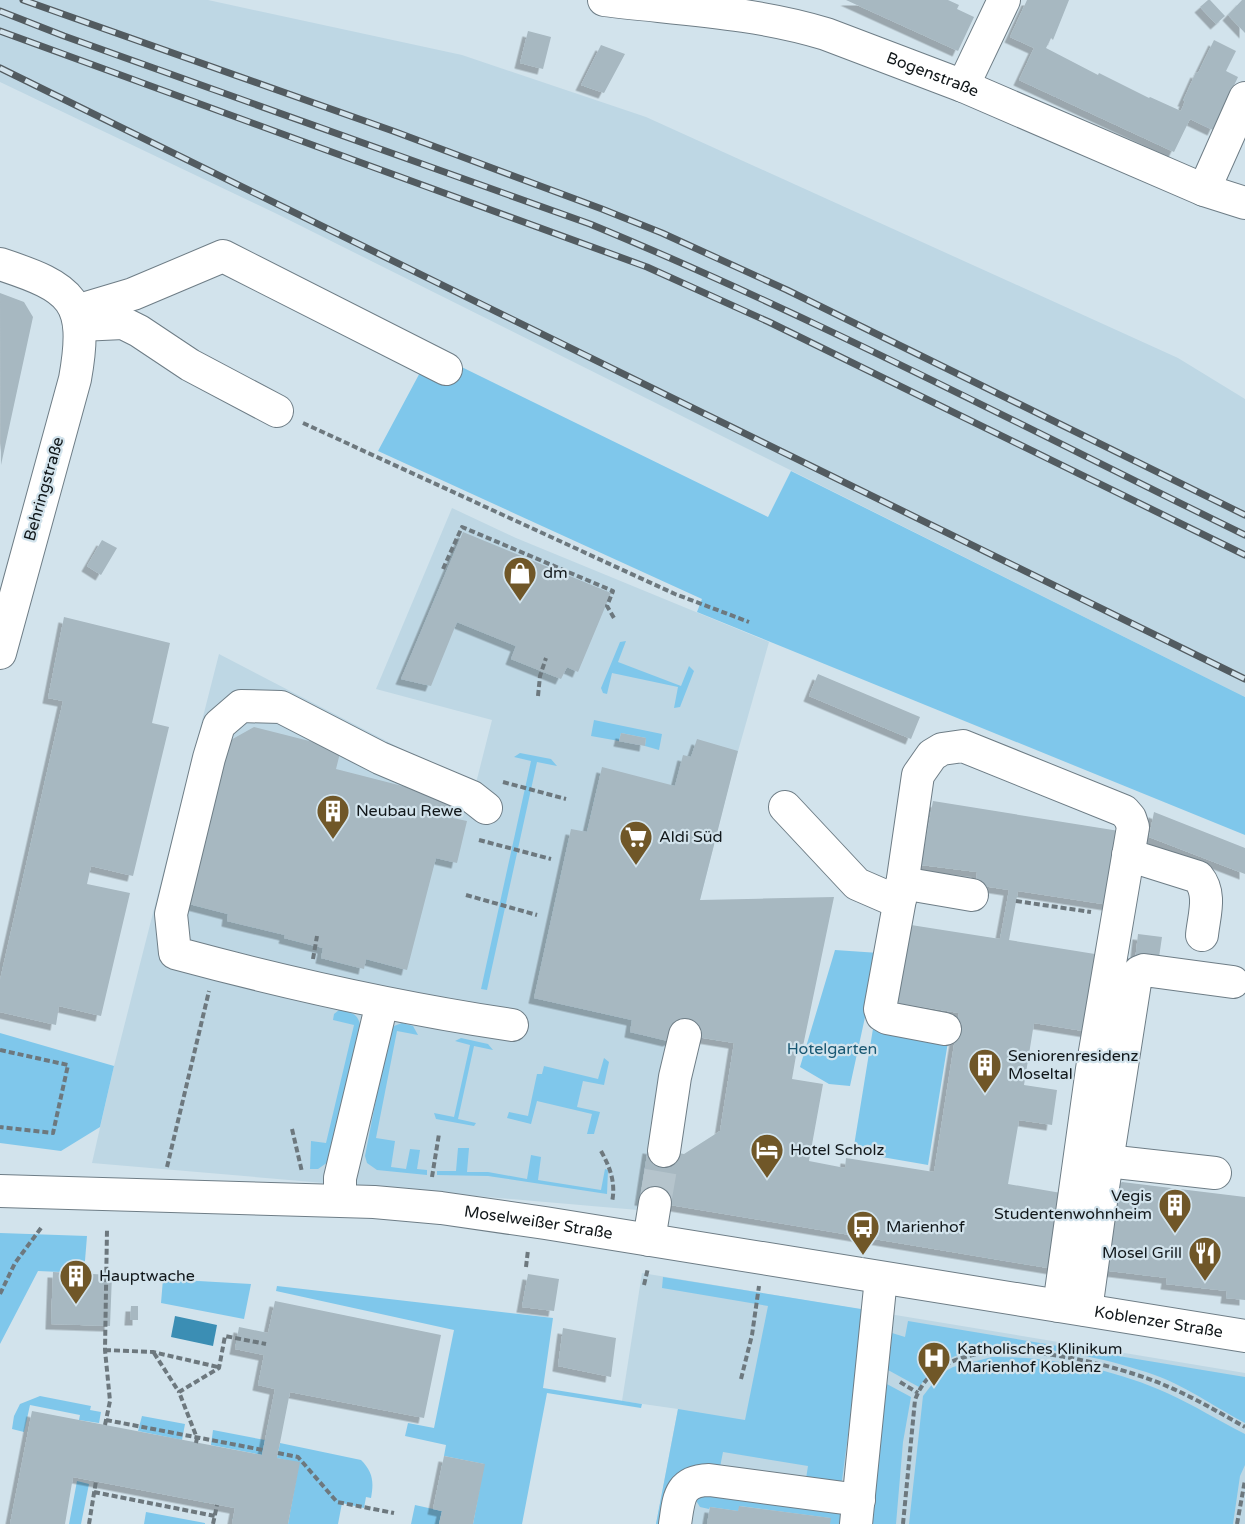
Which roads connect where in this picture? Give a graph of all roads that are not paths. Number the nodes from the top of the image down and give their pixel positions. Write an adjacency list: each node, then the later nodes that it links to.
1 (604, 0): 3 (street, Bogenstraße)
2 (1004, 0): 4 (street)
3 (738, 8): 4 (street, Bogenstraße)
4 (963, 86): 6 (street, Bogenstraße)
5 (1245, 98): 6 (street)
6 (1204, 190): 7 (street, Bogenstraße)
7 (1245, 203)
8 (0, 264): 9 (street)
9 (78, 318): 10 (street); 11 (street); 12 (street, Behringstraße)
10 (446, 369)
11 (277, 411)
12 (0, 652)
13 (490, 794): 20 (street)
14 (785, 807): 16 (street)
15 (1128, 855): 16 (street); 18 (street); 32 (street)
16 (901, 891): 17 (street); 22 (street)
17 (972, 894)
18 (1202, 935)
19 (1233, 982): 25 (street)
20 (382, 1003): 21 (street); 28 (street)
21 (512, 1025)
22 (945, 1029)
23 (685, 1035): 24 (street)
24 (664, 1151)
25 (1107, 1161): 26 (street); 32 (street)
26 (1215, 1173)
27 (0, 1191): 28 (street, Moselweißer Straße)
28 (340, 1200): 30 (street, Moselweißer Straße)
29 (655, 1203): 30 (street)
30 (648, 1254): 31 (street, Moselweißer Straße)
31 (881, 1278): 32 (street, Moselweißer Straße); 34 (street)
32 (1072, 1308): 33 (street, Koblenzer Straße)
33 (1245, 1336)
34 (858, 1512): 35 (street)
35 (675, 1524)

